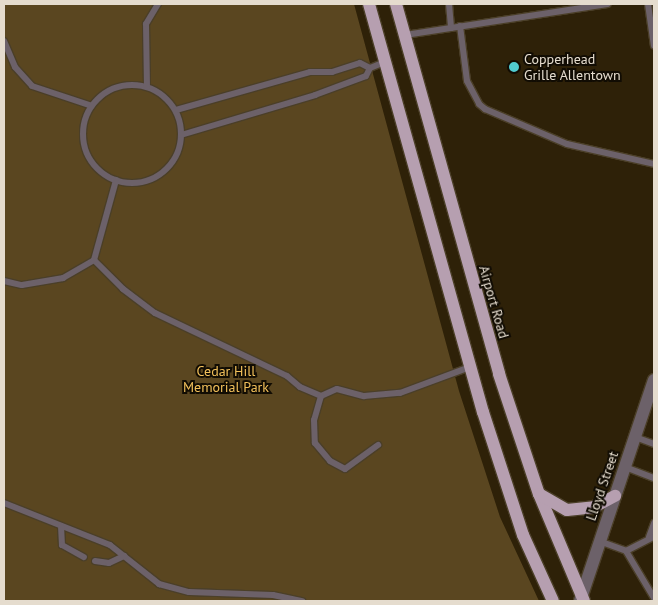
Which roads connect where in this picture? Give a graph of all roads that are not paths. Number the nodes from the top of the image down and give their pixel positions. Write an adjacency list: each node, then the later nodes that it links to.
1 (158, 4): 16 (lane)
2 (369, 4): 12 (main road)
3 (396, 4): 9 (main road, Airport Road)
4 (449, 4): 8 (lane)
5 (608, 4): 7 (lane)
6 (648, 4): 11 (lane)
7 (460, 26): 8 (lane); 20 (lane)
8 (451, 28): 9 (lane)
9 (405, 35): 32 (main road, Airport Road)
10 (4, 41): 17 (lane)
11 (654, 46)
12 (387, 61): 13 (lane); 24 (main road)
13 (370, 68): 14 (lane); 15 (lane)
14 (332, 72): 15 (lane); 18 (lane)
15 (336, 85): 19 (lane)
16 (147, 87): 17 (lane); 18 (lane)
17 (92, 106): 21 (lane)
18 (176, 110): 19 (lane)
19 (181, 134): 21 (lane)
20 (654, 164)
21 (116, 180): 22 (lane)
22 (94, 260): 23 (lane); 26 (lane)
23 (4, 281)
24 (470, 367): 26 (lane); 47 (main road)
25 (654, 380): 27 (street, Lloyd Street)
26 (321, 396): 29 (lane)
27 (635, 437): 28 (lane); 30 (street, Lloyd Street)
28 (654, 444)
29 (378, 445)
30 (625, 466): 31 (lane); 33 (street, Lloyd Street)
31 (654, 478)
32 (539, 494): 33 (main road); 45 (main road, Airport Road)
33 (615, 496): 38 (street, Lloyd Street)
34 (4, 503): 36 (lane)
35 (654, 522): 37 (lane)
36 (62, 526): 40 (lane); 41 (lane)
37 (652, 537): 39 (lane)
38 (600, 541): 39 (lane); 45 (street, Lloyd Street)
39 (626, 552): 43 (lane)
40 (124, 556): 42 (lane); 46 (lane)
41 (84, 557)
42 (95, 560)
43 (652, 588): 44 (lane)
44 (654, 598)
45 (582, 600)
46 (302, 601)
47 (553, 601)

